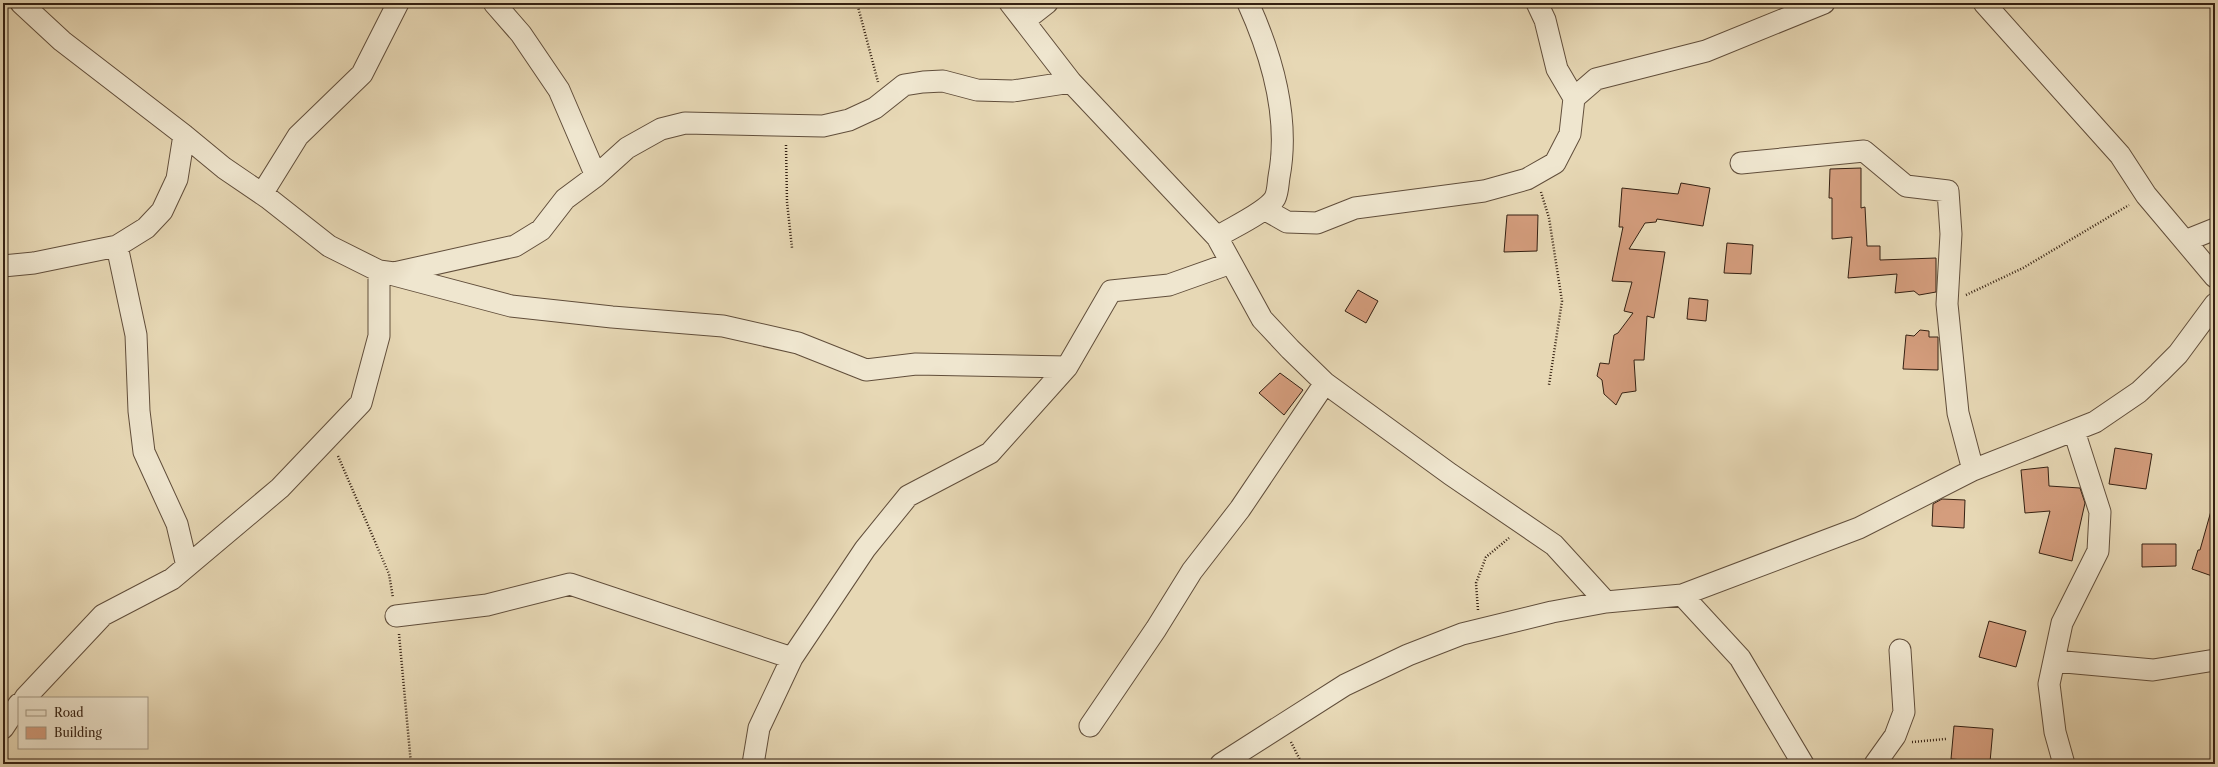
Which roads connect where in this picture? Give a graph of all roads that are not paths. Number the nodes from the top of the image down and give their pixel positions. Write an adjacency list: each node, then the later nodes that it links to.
1 (21, 3): 13 (street)
2 (398, 3): 16 (street)
3 (494, 3): 15 (street)
4 (1010, 3): 10 (street)
5 (1047, 3): 10 (street)
6 (1249, 3): 17 (street)
7 (1537, 3): 12 (street)
8 (1824, 3): 12 (street)
9 (1984, 3): 20 (street)
10 (1024, 21): 11 (street)
11 (1071, 82): 15 (street); 19 (street)
12 (1574, 98): 17 (street)
13 (184, 134): 16 (street); 21 (street)
14 (1741, 163): 30 (street)
15 (596, 176): 24 (street)
16 (262, 194): 24 (street)
17 (1264, 209): 19 (street)
18 (2215, 229): 20 (street)
19 (1217, 236): 22 (street)
20 (2185, 241): 25 (street)
21 (117, 246): 23 (street); 31 (street)
22 (1231, 263): 27 (street); 28 (street)
23 (3, 266)
24 (379, 271): 27 (street); 31 (street)
25 (2215, 277)
26 (2215, 304): 29 (street)
27 (1067, 367): 36 (street)
28 (1325, 383): 33 (street); 41 (street)
29 (2074, 431): 30 (street); 38 (street)
30 (1973, 470): 32 (street)
31 (187, 566): 39 (street)
32 (1682, 595): 33 (street); 46 (street)
33 (1606, 602): 45 (street)
34 (396, 616): 36 (street)
35 (1900, 650): 43 (street)
36 (792, 658): 44 (street)
37 (2215, 660): 38 (street)
38 (2054, 661): 47 (street)
39 (26, 697)
40 (18, 706): 42 (street)
41 (1090, 726)
42 (3, 728)
43 (1880, 756)
44 (753, 764)
45 (1220, 764)
46 (1803, 764)
47 (2064, 764)

